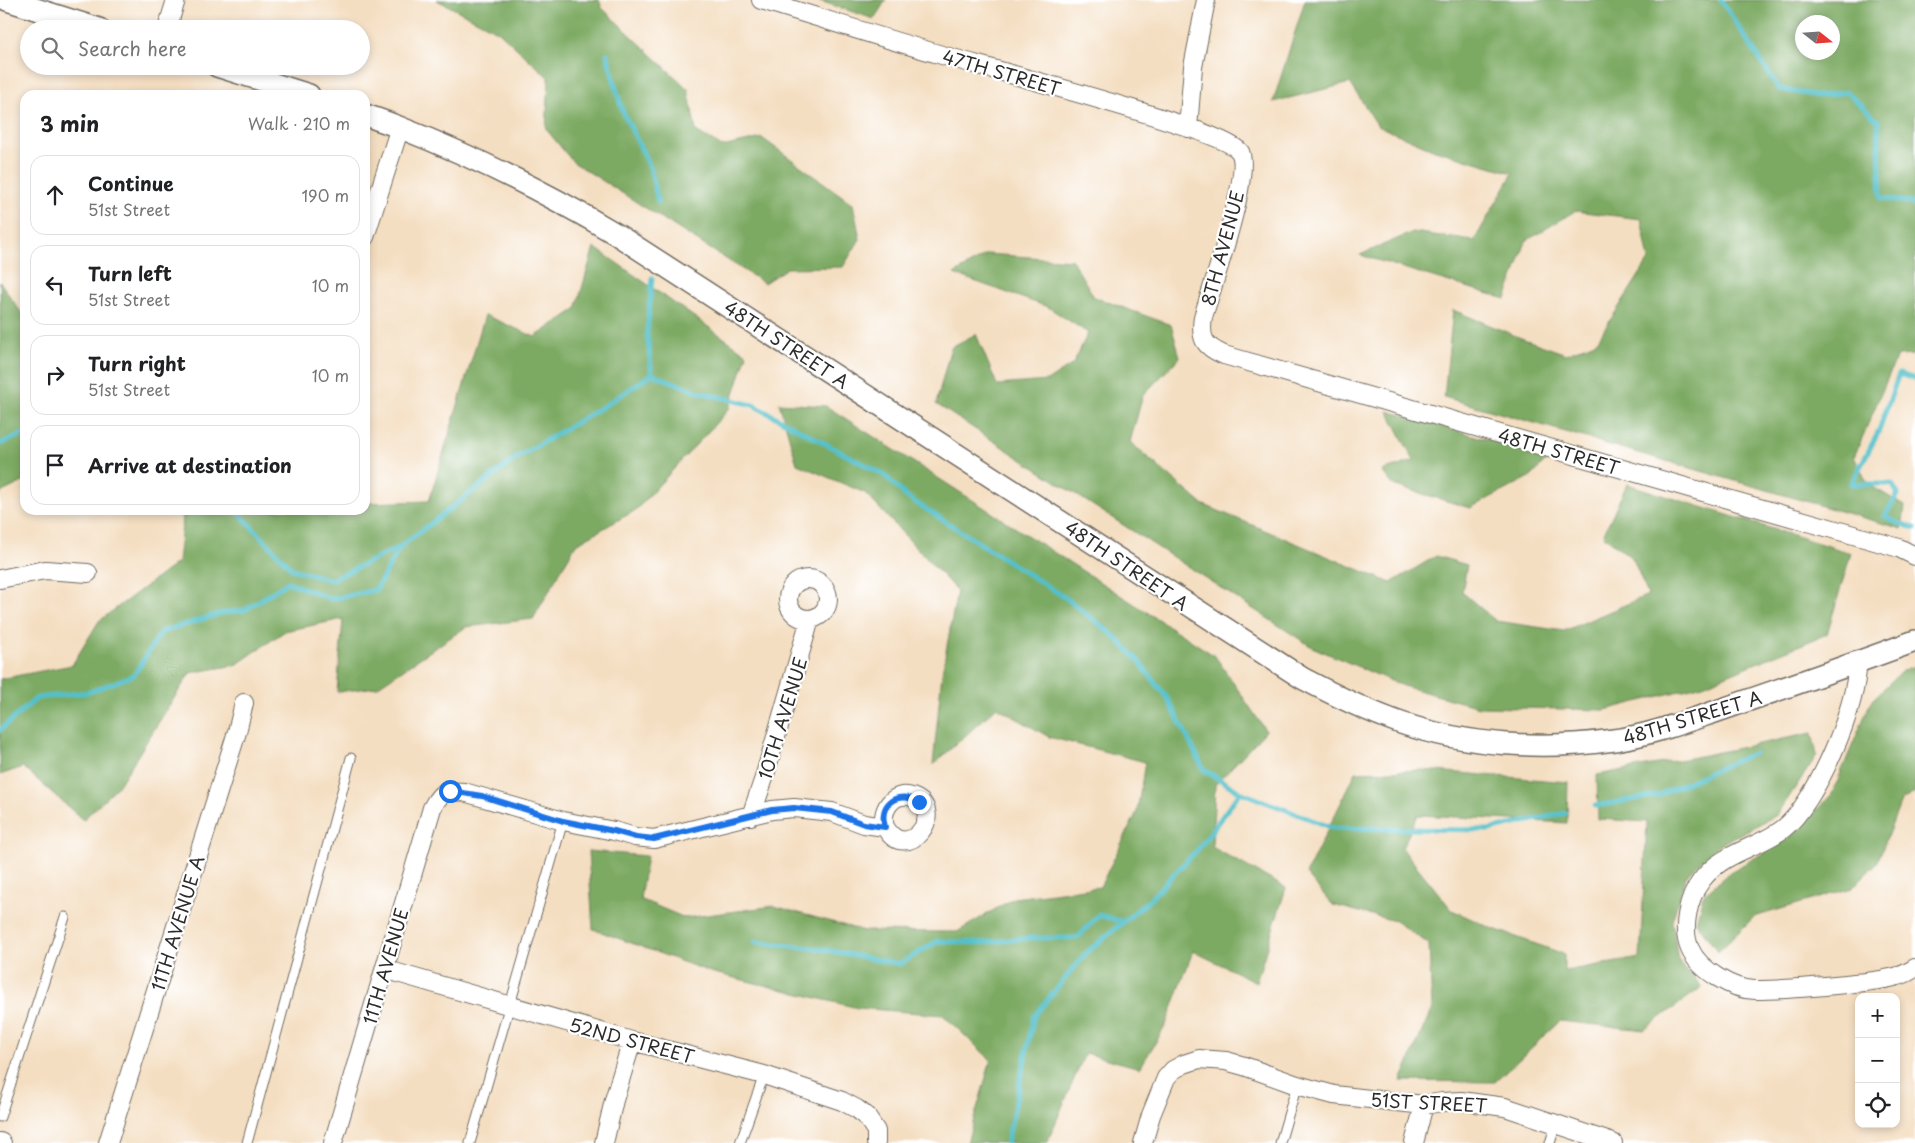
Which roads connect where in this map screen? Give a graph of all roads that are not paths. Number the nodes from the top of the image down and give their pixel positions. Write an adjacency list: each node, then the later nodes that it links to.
1 (8, 0): 5 (street)
2 (176, 0): 6 (street)
3 (761, 0): 11 (street, 47TH STREET)
4 (1206, 0): 11 (street)
5 (75, 20)
6 (170, 20)
7 (246, 75): 8 (street)
8 (293, 90)
9 (370, 117): 10 (street)
10 (400, 127): 13 (street); 20 (street, 48TH STREET A)
11 (1188, 128): 12 (street, 47TH STREET)
12 (1240, 152): 14 (street, 8TH AVENUE)
13 (370, 221)
14 (1206, 344): 15 (street, 48TH STREET)
15 (1915, 556)
16 (88, 573): 17 (street)
17 (0, 579)
18 (810, 620): 23 (street, 10TH AVENUE)
19 (1915, 641): 20 (street, 48TH STREET A)
20 (1857, 663): 27 (street)
21 (244, 703): 36 (street, 11TH AVENUE A)
22 (351, 758): 37 (lane)
23 (751, 816): 24 (street); 25 (street)
24 (563, 821): 28 (street, 11TH AVENUE); 29 (lane)
25 (885, 827)
26 (65, 917): 34 (lane)
27 (1915, 968)
28 (384, 969): 29 (street, 52ND STREET); 38 (street, 11TH AVENUE)
29 (510, 1006): 30 (street, 52ND STREET); 39 (lane)
30 (632, 1041): 31 (street, 52ND STREET); 40 (street)
31 (764, 1075): 41 (lane); 42 (street, 52ND STREET)
32 (1297, 1085): 33 (street, 51ST STREET); 43 (street, 51ST STREET); 44 (lane)
33 (1424, 1105): 35 (street, 51ST STREET); 45 (street)
34 (0, 1117)
35 (1556, 1124): 46 (lane); 47 (street, 51ST STREET)
36 (108, 1143)
37 (247, 1143)
38 (333, 1143)
39 (470, 1143)
40 (604, 1143)
41 (740, 1143)
42 (876, 1143)
43 (1143, 1143)
44 (1280, 1143)
45 (1414, 1143)
46 (1550, 1143)
47 (1613, 1143)

